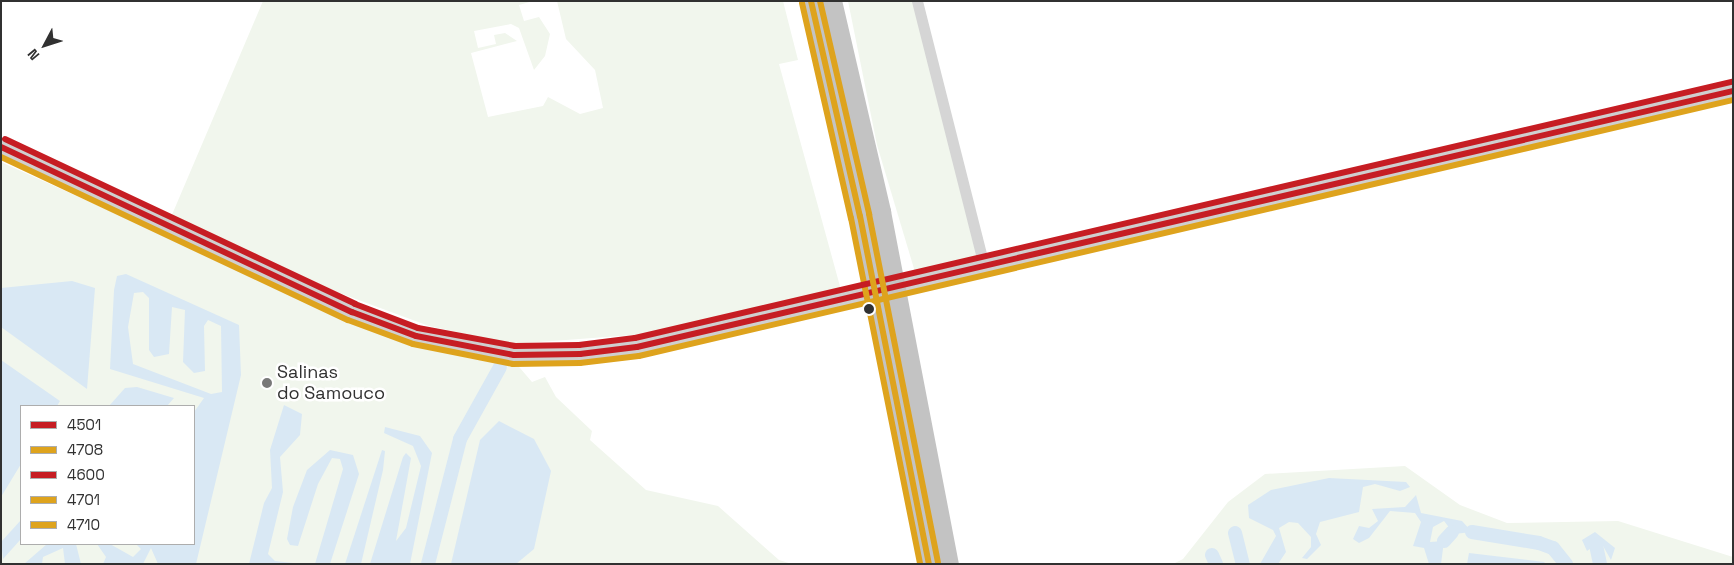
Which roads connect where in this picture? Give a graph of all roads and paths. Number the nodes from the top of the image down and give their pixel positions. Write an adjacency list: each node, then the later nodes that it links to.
1 (811, 1): 7 (highway, bridge)
2 (832, 1): 8 (highway, bridge)
3 (916, 1): 6 (street)
4 (1733, 91): 6 (main road)
5 (1, 147): 6 (main road)
6 (984, 266)
7 (929, 564)
8 (949, 564)

